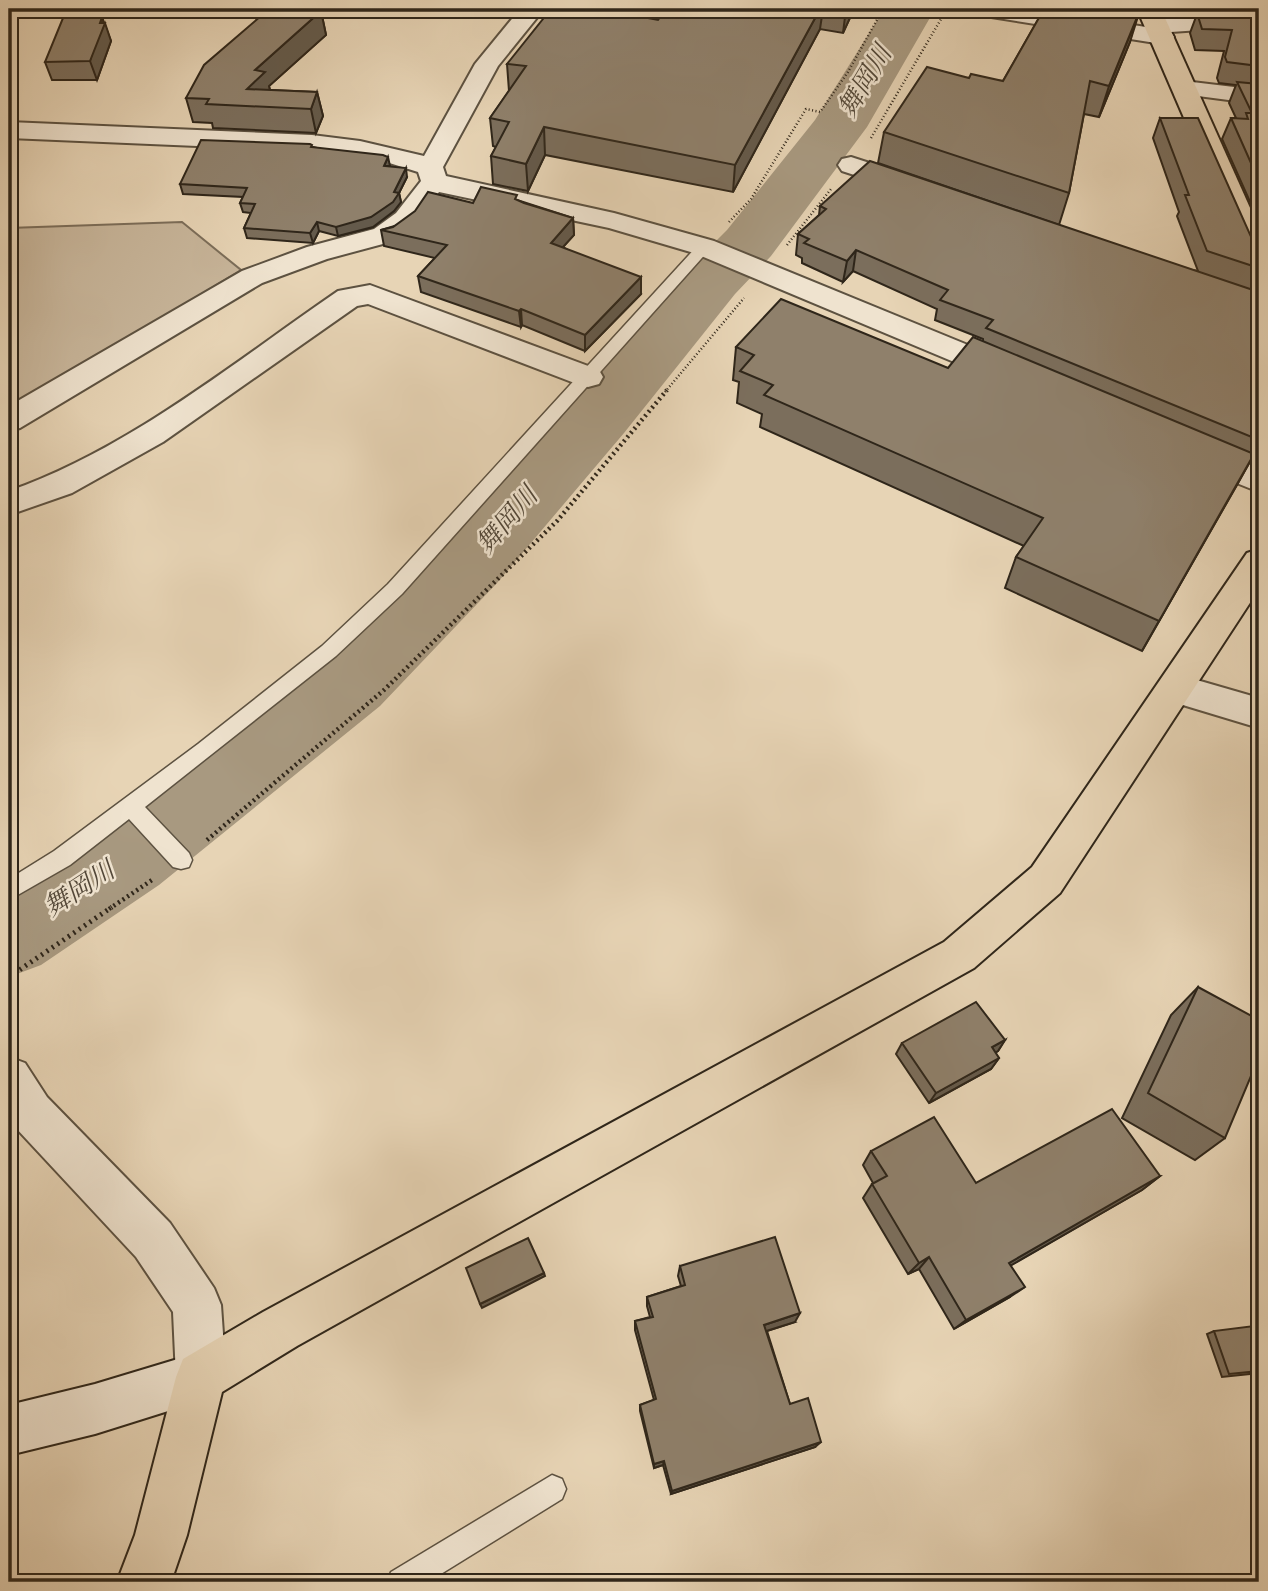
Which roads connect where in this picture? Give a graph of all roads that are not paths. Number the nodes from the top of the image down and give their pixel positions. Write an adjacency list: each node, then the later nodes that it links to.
1 (532, 9): 9 (street)
2 (985, 9): 4 (street)
3 (1259, 19): 4 (street)
4 (1156, 24): 5 (main road)
5 (1184, 88): 6 (street); 12 (main road)
6 (1259, 97)
7 (9, 130): 9 (street)
8 (851, 165): 10 (street)
9 (432, 174): 11 (street); 15 (street)
10 (930, 192)
11 (709, 249): 13 (lane); 14 (street)
12 (1259, 259)
13 (588, 377): 18 (street); 22 (lane)
14 (1032, 383)
15 (9, 420)
16 (1166, 441): 17 (street)
17 (1259, 480)
18 (9, 503)
19 (1259, 562): 20 (main road)
20 (1176, 689): 21 (street); 26 (main road)
21 (1259, 713)
22 (138, 815): 23 (lane); 24 (lane)
23 (180, 859)
24 (9, 890)
25 (9, 1078): 26 (street)
26 (201, 1377): 27 (street); 29 (main road)
27 (9, 1430)
28 (552, 1489): 30 (lane)
29 (144, 1582)
30 (401, 1582)

